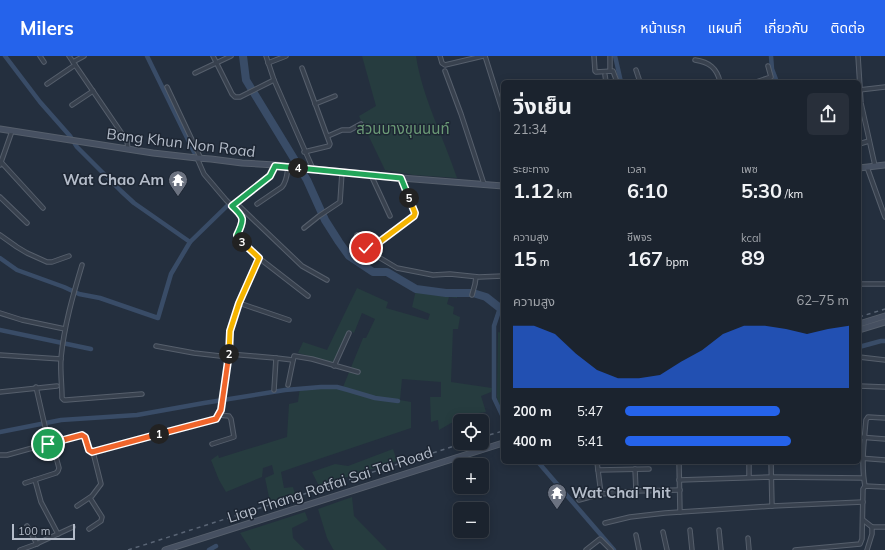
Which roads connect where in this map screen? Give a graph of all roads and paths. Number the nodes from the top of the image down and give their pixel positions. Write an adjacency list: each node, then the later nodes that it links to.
1 (40, 56): 14 (street)
2 (69, 56): 17 (street)
3 (84, 56): 17 (street)
4 (213, 56): 15 (street)
5 (231, 56): 15 (street)
6 (266, 56): 16 (street)
7 (286, 56): 16 (street)
8 (440, 56): 9 (street)
9 (484, 56): 40 (street)
10 (594, 56): 22 (street)
11 (610, 56): 22 (street)
12 (858, 56): 31 (street)
13 (695, 60): 29 (street)
14 (44, 62)
15 (216, 63): 23 (street); 25 (street)
16 (268, 63): 25 (street)
17 (74, 64): 32 (street); 36 (street)
18 (768, 66): 30 (street)
19 (302, 68): 38 (street)
20 (636, 70): 28 (street)
21 (445, 71): 62 (street)
22 (610, 71): 27 (street)
23 (195, 73)
24 (605, 75): 26 (street)
25 (274, 80): 49 (street)
26 (606, 80)
27 (616, 80)
28 (639, 80)
29 (720, 80)
30 (762, 80)
31 (859, 80)
32 (47, 84)
33 (167, 87): 50 (street)
34 (885, 87): 35 (street)
35 (861, 90)
36 (93, 91): 39 (street); 48 (street)
37 (335, 96): 38 (street)
38 (315, 104): 45 (street)
39 (72, 105)
40 (501, 107)
41 (861, 108): 46 (street)
42 (361, 124): 45 (street)
43 (0, 129): 44 (street, Bang Khun Non Road)
44 (12, 131): 48 (street, Bang Khun Non Road); 51 (street)
45 (328, 136): 49 (street)
46 (869, 141): 47 (street); 54 (street)
47 (861, 143)
48 (128, 149): 50 (street, Bang Khun Non Road)
49 (304, 152): 58 (street)
50 (199, 159): 53 (street, Bang Khun Non Road); 67 (street)
51 (1, 163): 68 (street)
52 (885, 165): 54 (street)
53 (275, 166): 55 (street, Bang Khun Non Road); 65 (street)
54 (875, 166): 56 (street)
55 (289, 167): 58 (street, Bang Khun Non Road); 66 (street)
56 (867, 167): 57 (street); 70 (street)
57 (861, 168)
58 (312, 169): 59 (street, Bang Khun Non Road)
59 (342, 172): 60 (street, Bang Khun Non Road); 72 (street)
60 (371, 175): 61 (street, Bang Khun Non Road); 69 (street)
61 (401, 178): 62 (street, Bang Khun Non Road); 75 (street)
62 (484, 184): 63 (street, Bang Khun Non Road)
63 (501, 186)
64 (0, 197): 71 (street)
65 (236, 203): 67 (street); 81 (street)
66 (257, 204)
67 (231, 205): 77 (street)
68 (43, 208)
69 (390, 216)
70 (885, 217)
71 (27, 223)
72 (304, 228)
73 (0, 235): 76 (street)
74 (357, 235): 75 (street)
75 (370, 249): 80 (street)
76 (69, 256)
77 (259, 258): 85 (street); 86 (street)
78 (82, 265): 92 (street)
79 (501, 276): 80 (street)
80 (476, 277): 84 (street)
81 (327, 280)
82 (861, 284): 83 (street)
83 (885, 284)
84 (472, 295)
85 (308, 296)
86 (239, 303): 89 (street); 97 (street)
87 (0, 313): 92 (street)
88 (885, 316): 91 (street)
89 (289, 320)
90 (885, 322): 93 (street)
91 (861, 323)
92 (65, 329): 101 (street)
93 (861, 329)
94 (349, 333): 103 (street)
95 (156, 346): 97 (street)
96 (0, 355): 101 (street)
97 (229, 356): 98 (street); 113 (street)
98 (276, 358): 99 (street); 110 (street)
99 (294, 358): 103 (street); 105 (street)
100 (861, 358): 102 (street)
101 (61, 359): 112 (street)
102 (885, 360)
103 (334, 366): 104 (street)
104 (358, 372)
105 (288, 385)
106 (57, 386): 108 (street)
107 (861, 386): 109 (street)
108 (36, 387): 111 (street); 118 (street)
109 (885, 387)
110 (274, 390)
111 (0, 392)
112 (142, 394)
113 (218, 415): 119 (street); 121 (street)
114 (885, 418): 116 (street)
115 (861, 437): 116 (street)
116 (865, 437): 117 (street); 123 (street)
117 (885, 439)
118 (50, 443): 121 (street); 122 (street); 135 (street)
119 (212, 444)
120 (501, 444): 164 (street, Liap Thang Rotfai Sai Tai Road)
121 (92, 452): 143 (street)
122 (0, 455)
123 (864, 458): 124 (street); 134 (street)
124 (885, 460)
125 (597, 464): 131 (street)
126 (679, 464): 136 (street)
127 (749, 464): 132 (street)
128 (771, 464): 133 (street)
129 (634, 469): 130 (street); 131 (street); 141 (street)
130 (649, 469)
131 (598, 470): 142 (street)
132 (749, 477): 133 (street); 136 (street)
133 (771, 477): 134 (street); 147 (street)
134 (863, 478): 138 (street)
135 (35, 480): 137 (street); 159 (street)
136 (679, 480): 140 (street)
137 (24, 483)
138 (865, 486): 139 (street); 145 (street)
139 (885, 487)
140 (680, 490): 141 (street); 148 (street)
141 (636, 491): 142 (street)
142 (601, 494): 144 (street)
143 (90, 498): 146 (street); 155 (street)
144 (579, 500)
145 (863, 502): 147 (street); 149 (street)
146 (77, 506)
147 (772, 506): 148 (street)
148 (680, 512): 150 (street)
149 (863, 520): 153 (street); 172 (street)
150 (605, 523)
151 (27, 526): 162 (street)
152 (73, 527): 159 (street)
153 (872, 527): 154 (street); 173 (street)
154 (885, 527)
155 (89, 529)
156 (690, 530): 169 (street)
157 (719, 530): 170 (street)
158 (663, 532): 168 (street)
159 (58, 534): 162 (street)
160 (636, 535): 167 (street)
161 (748, 538): 171 (street)
162 (37, 544): 163 (street)
163 (20, 550)
164 (165, 550)
165 (586, 550): 166 (street)
166 (611, 550)
167 (639, 550)
168 (667, 550)
169 (692, 550)
170 (721, 550)
171 (749, 550)
172 (795, 550)
173 (867, 550)

